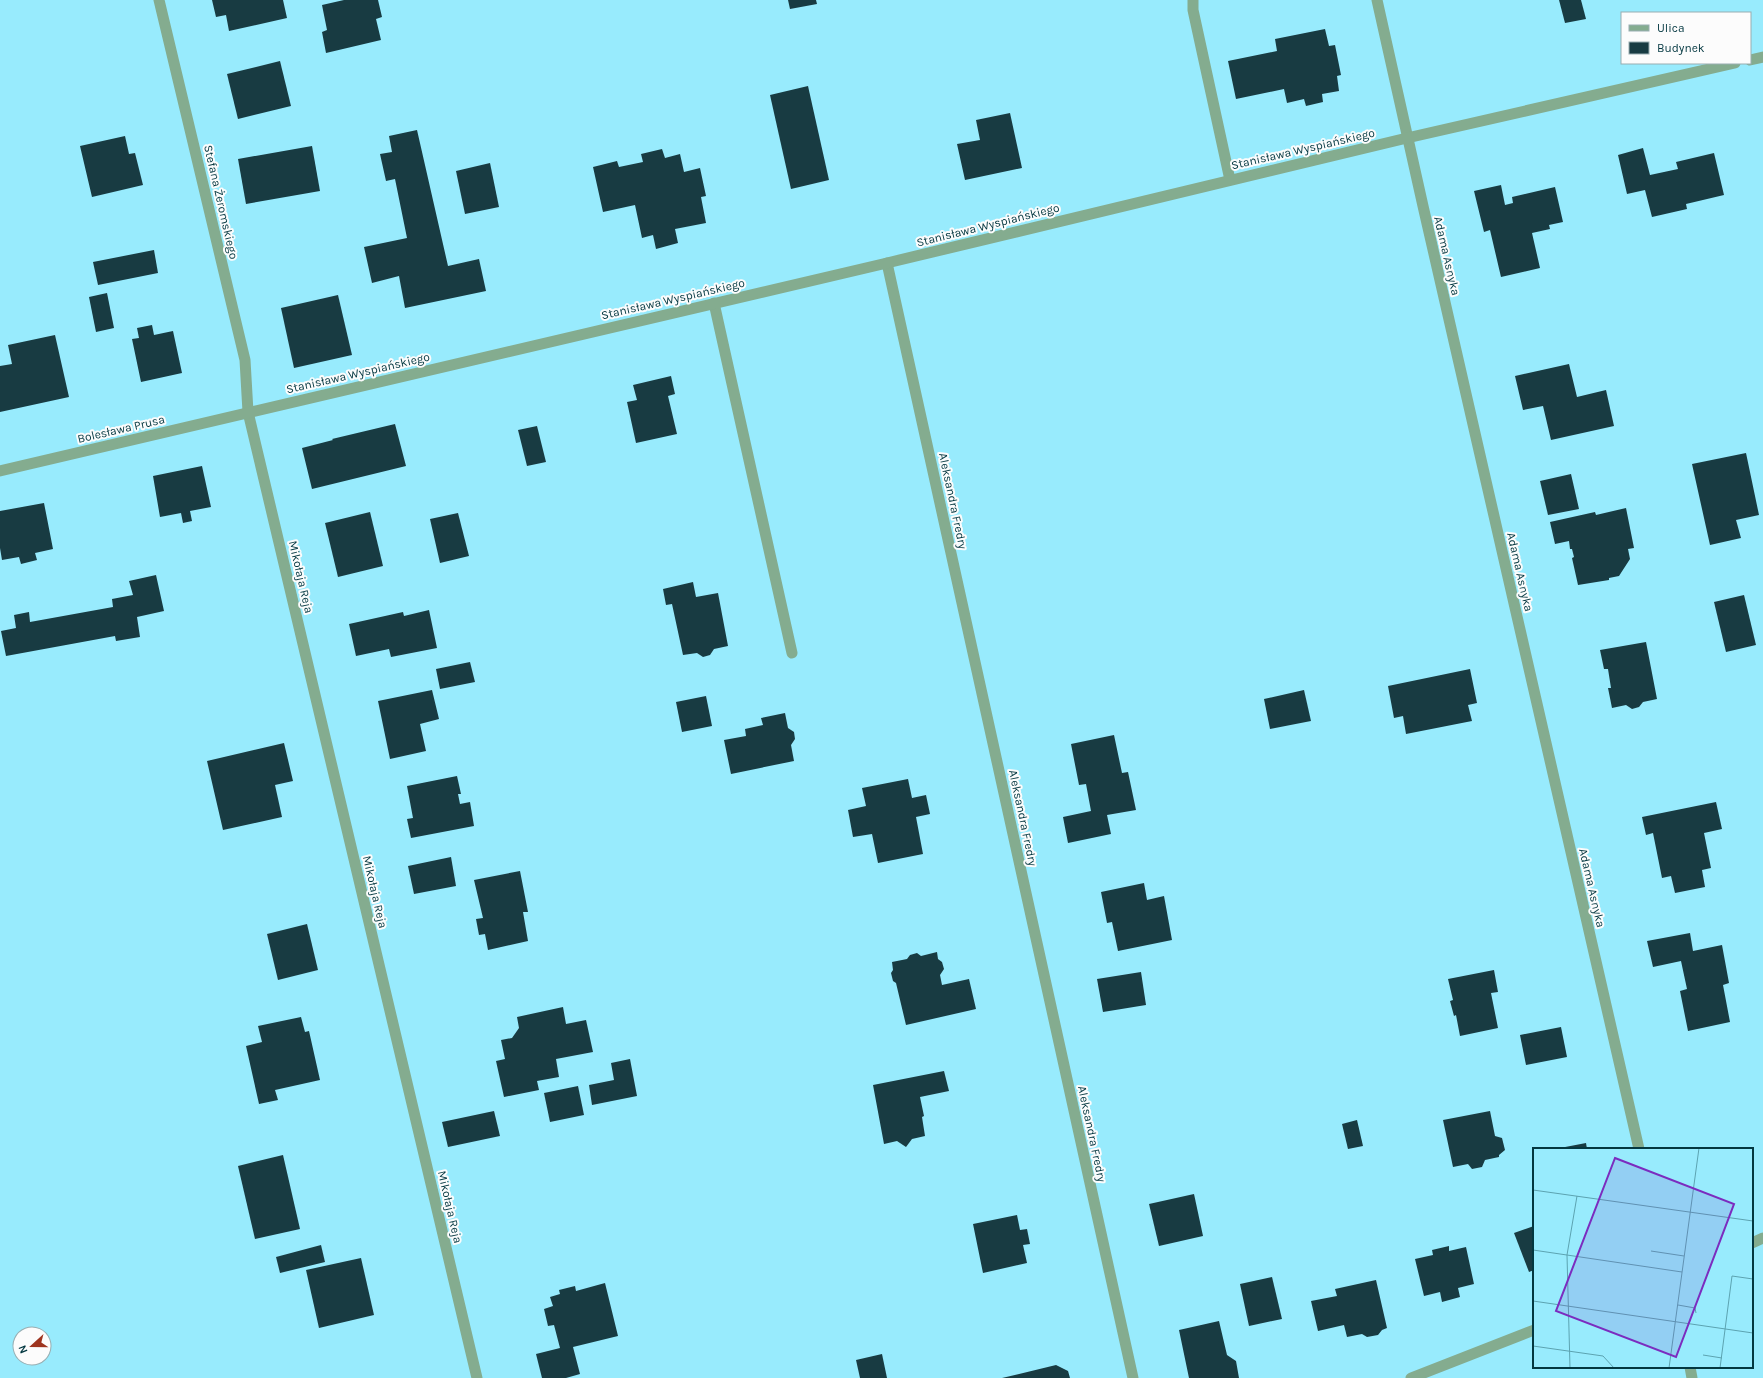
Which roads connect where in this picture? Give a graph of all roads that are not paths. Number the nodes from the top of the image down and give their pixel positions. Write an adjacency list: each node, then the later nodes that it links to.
1 (159, 0): 11 (street, Stefana Żeromskiego)
2 (1193, 0): 8 (street)
3 (1377, 0): 7 (street, Adama Asnyka)
4 (1763, 56): 5 (street)
5 (1751, 60)
6 (1731, 64): 7 (street, Stanisława Wyspiańskiego)
7 (1407, 138): 8 (street, Stanisława Wyspiańskiego); 14 (street, Adama Asnyka)
8 (1230, 180): 9 (street, Stanisława Wyspiańskiego)
9 (887, 263): 10 (street, Stanisława Wyspiańskiego); 20 (street, Aleksandra Fredry)
10 (714, 303): 11 (street, Stanisława Wyspiańskiego); 13 (street)
11 (248, 412): 12 (street, Bolesława Prusa); 19 (street, Mikołaja Reja)
12 (0, 470)
13 (792, 653)
14 (1639, 1148)
15 (1763, 1238): 16 (street)
16 (1753, 1243)
17 (1533, 1330): 21 (street)
18 (1690, 1368): 22 (street)
19 (478, 1378)
20 (1133, 1378)
21 (1411, 1378)
22 (1692, 1378)

